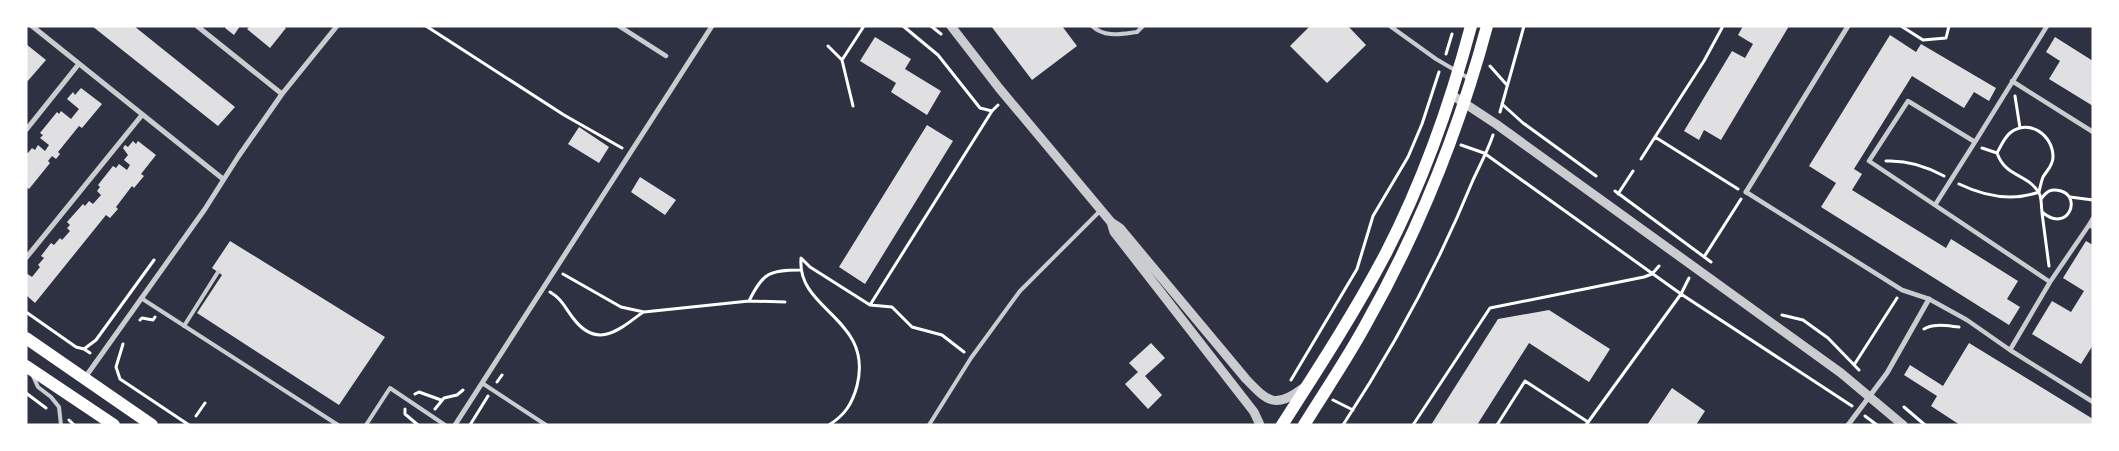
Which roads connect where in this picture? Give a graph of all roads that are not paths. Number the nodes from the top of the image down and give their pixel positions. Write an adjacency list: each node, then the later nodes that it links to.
1 (32, 26): 15 (street)
2 (198, 26): 19 (street)
3 (337, 26): 19 (street)
4 (619, 26): 14 (street)
5 (712, 26): 43 (street)
6 (951, 26): 29 (street)
7 (1092, 26): 8 (lane)
8 (1143, 26)
9 (1390, 26): 16 (lane)
10 (1471, 26): 16 (main road)
11 (1487, 26): 17 (main road)
12 (1848, 26): 27 (street)
13 (2046, 26): 18 (street)
14 (666, 56)
15 (78, 65): 22 (street); 23 (street)
16 (1459, 72): 17 (lane); 20 (main road)
17 (1472, 80): 21 (main road)
18 (2012, 81): 24 (street); 25 (street)
19 (282, 94): 26 (street)
20 (1452, 95): 21 (street); 44 (main road)
21 (1465, 103): 45 (street); 58 (main road)
22 (142, 115): 26 (street); 33 (street)
23 (26, 130)
24 (2093, 132)
25 (1975, 142): 28 (street); 28 (street)
26 (223, 179): 36 (street)
27 (1746, 192): 37 (street)
28 (1935, 205): 35 (street)
29 (1101, 210): 31 (street); 55 (lane)
30 (2093, 218): 32 (street)
31 (1110, 222): 44 (street); 56 (street)
32 (2091, 226): 35 (street)
33 (26, 258)
34 (218, 272): 38 (lane)
35 (2050, 282): 40 (street)
36 (141, 298): 38 (lane); 42 (street)
37 (1929, 299): 40 (street); 45 (street)
38 (184, 326): 50 (lane)
39 (26, 338): 42 (main road)
40 (2010, 350): 46 (street)
41 (28, 366): 47 (lane); 48 (main road)
42 (84, 379): 49 (main road)
43 (482, 383): 53 (street); 54 (lane)
44 (1307, 386): 57 (main road)
45 (1870, 396): 59 (street); 60 (street)
46 (2093, 402)
47 (60, 424)
48 (114, 425)
49 (152, 425)
50 (338, 425)
51 (366, 425): 52 (lane)
52 (445, 425)
53 (455, 425)
54 (546, 425)
55 (930, 425)
56 (1260, 425)
57 (1282, 425)
58 (1304, 425)
59 (1848, 425)
60 (1903, 425)

